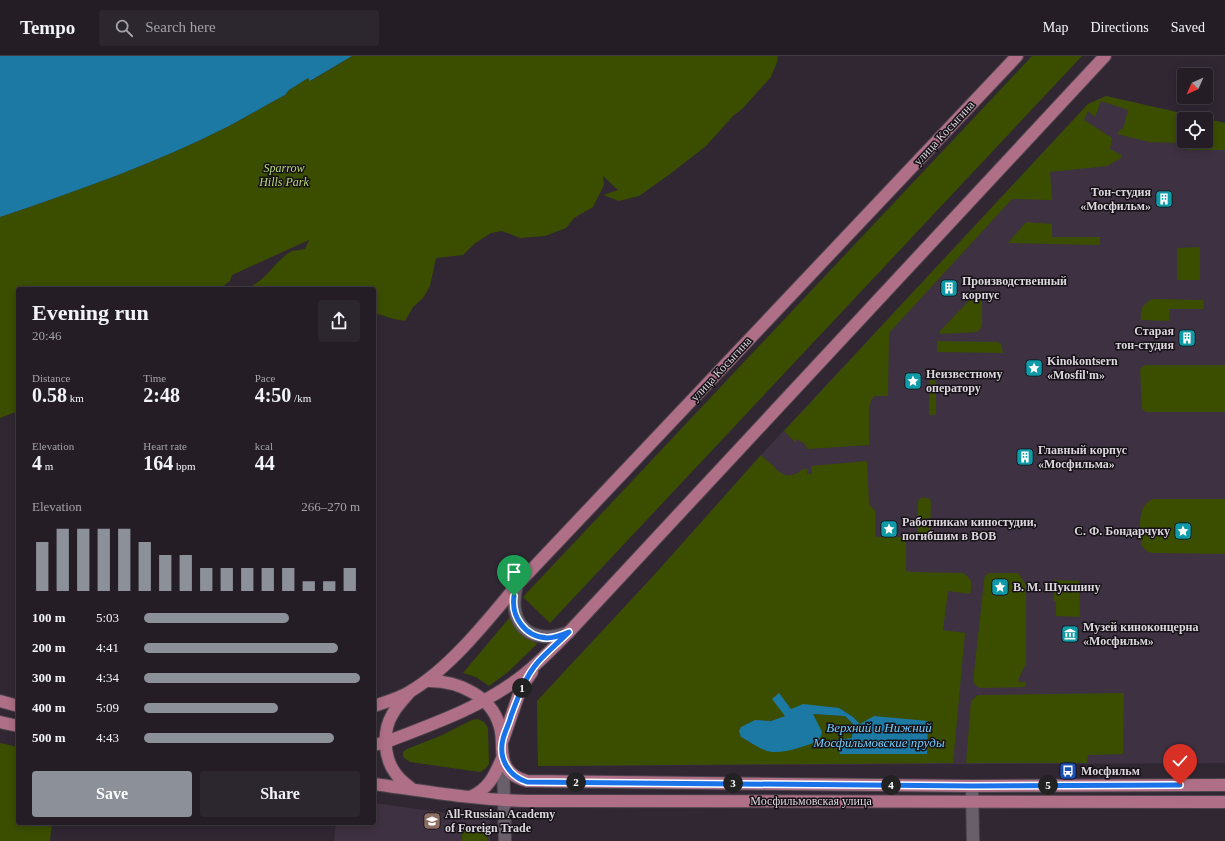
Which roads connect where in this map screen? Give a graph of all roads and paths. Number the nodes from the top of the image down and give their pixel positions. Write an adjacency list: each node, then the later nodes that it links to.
1 (1017, 56): 3 (main road, улица Косыгина)
2 (1105, 56): 4 (main road)
3 (517, 585): 4 (street); 6 (main road, улица Косыгина)
4 (569, 632): 5 (main road)
5 (538, 663): 8 (main road); 14 (main road)
6 (426, 681): 7 (main road, улица Косыгина); 8 (main road)
7 (410, 692): 11 (main road, улица Косыгина); 15 (main road, улица Косыгина)
8 (484, 700): 14 (main road); 15 (main road)
9 (0, 701): 10 (main road)
10 (16, 705)
11 (376, 705)
12 (0, 722): 13 (main road)
13 (16, 726)
14 (502, 741): 16 (main road)
15 (380, 744): 20 (main road, улица Косыгина)
16 (503, 756): 19 (main road, Мосфильмовская улица); 21 (main road); 22 (street)
17 (376, 784): 20 (main road, Мосфильмовская улица)
18 (1225, 785): 19 (main road, Мосфильмовская улица)
19 (972, 786): 23 (street)
20 (412, 789): 21 (main road, Мосфильмовская улица)
21 (470, 797): 22 (main road, Мосфильмовская улица)
22 (505, 800): 23 (main road, Мосфильмовская улица); 27 (street)
23 (972, 802): 24 (main road, Мосфильмовская улица); 28 (street)
24 (1211, 802): 25 (main road, Мосфильмовская улица); 26 (street)
25 (1225, 802)
26 (1225, 805)
27 (505, 841)
28 (973, 841)

